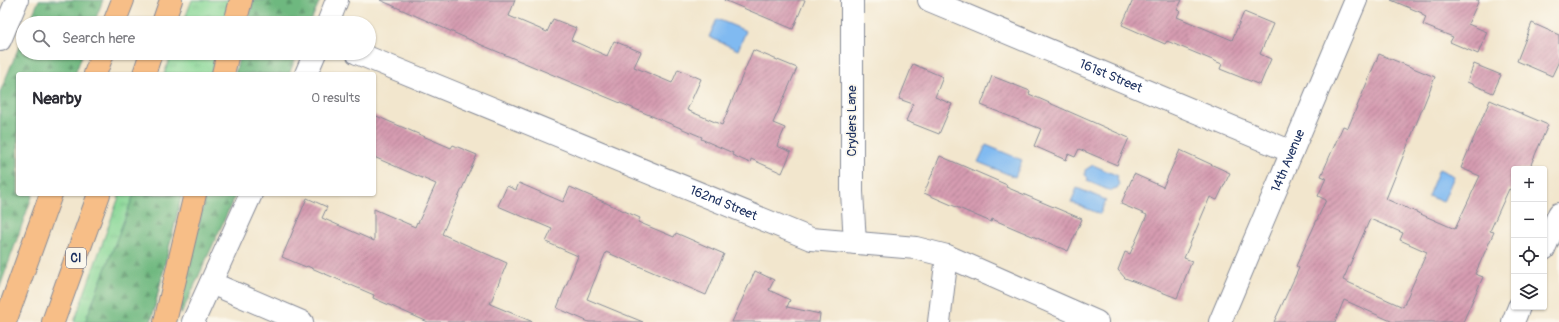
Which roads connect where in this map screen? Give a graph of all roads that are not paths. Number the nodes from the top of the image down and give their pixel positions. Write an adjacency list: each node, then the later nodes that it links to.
1 (17, 0): 13 (street)
2 (123, 0): 9 (highway)
3 (171, 0): 10 (highway)
4 (240, 0): 11 (highway)
5 (337, 0): 12 (street)
6 (852, 0): 30 (street, Cryders Lane)
7 (929, 0): 23 (street, 161st Street)
8 (1356, 0): 23 (street, 14th Avenue)
9 (117, 16)
10 (165, 16)
11 (237, 16)
12 (331, 16)
13 (0, 40)
14 (100, 60): 19 (highway)
15 (149, 60): 20 (highway)
16 (226, 60): 21 (highway)
17 (312, 60): 22 (street)
18 (374, 60): 30 (street, 162nd Street)
19 (96, 72)
20 (145, 72)
21 (223, 72)
22 (307, 72)
23 (1292, 152): 41 (street, 14th Avenue)
24 (50, 196): 34 (highway)
25 (98, 196): 35 (highway, CI)
26 (195, 196): 36 (highway)
27 (250, 196): 32 (street)
28 (1559, 214): 29 (street)
29 (1547, 242)
30 (856, 243): 31 (street, 162nd Street)
31 (947, 256): 39 (street); 40 (street, 162nd Street)
32 (211, 283): 37 (street); 38 (street)
33 (1518, 310): 42 (street)
34 (5, 322)
35 (53, 322)
36 (165, 322)
37 (193, 322)
38 (302, 322)
39 (939, 322)
40 (1097, 322)
41 (1220, 322)
42 (1513, 322)

